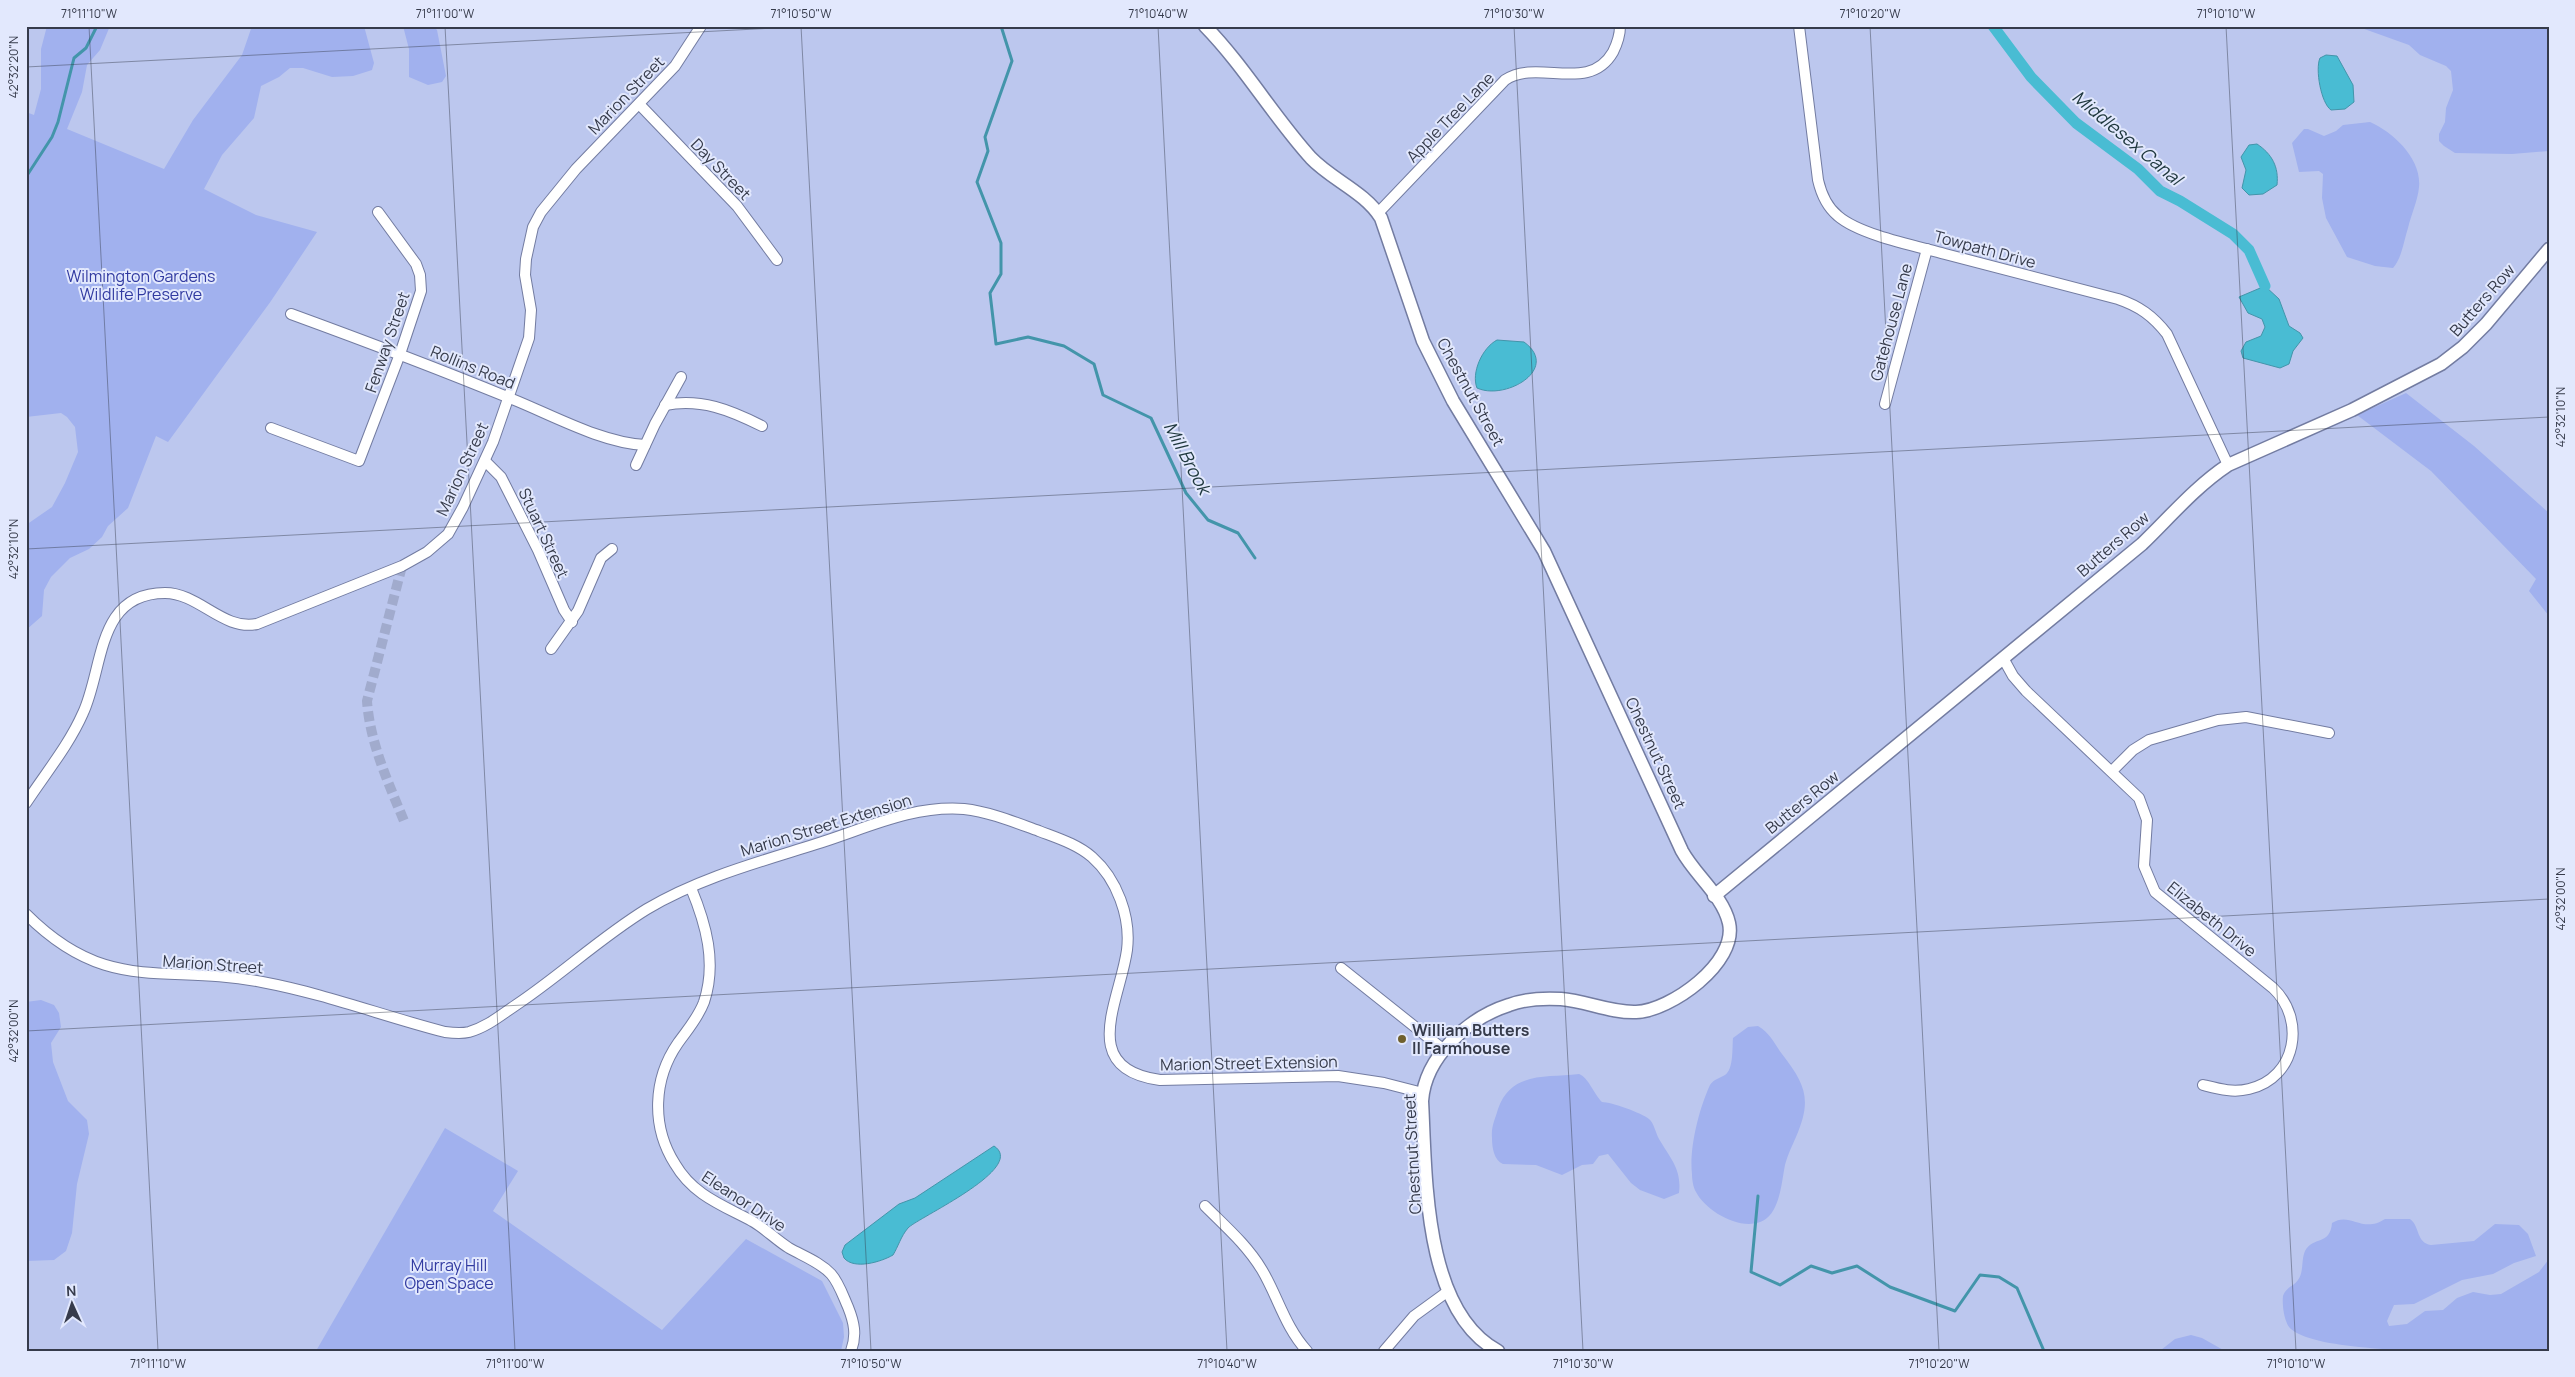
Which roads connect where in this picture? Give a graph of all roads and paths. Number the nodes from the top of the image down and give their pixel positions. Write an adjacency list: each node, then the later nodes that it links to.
1 (701, 26): 5 (street, Marion Street)
2 (1205, 26): 7 (street, Chestnut Street)
3 (1620, 26): 7 (street, Apple Tree Lane)
4 (1799, 26): 8 (street, Towpath Drive)
5 (640, 104): 10 (street, Day Street); 14 (street, Marion Street)
6 (378, 212): 12 (street, Fenway Street)
7 (1378, 213): 31 (street, Chestnut Street)
8 (1927, 249): 15 (street, Gatehouse Lane); 22 (street, Towpath Drive)
9 (2549, 249): 22 (street, Butters Row)
10 (777, 260)
11 (291, 314): 12 (street, Rollins Road)
12 (400, 354): 14 (street, Rollins Road); 18 (street, Fenway Street)
13 (681, 377): 16 (street)
14 (510, 398): 19 (street, Rollins Road); 20 (street, Marion Street)
15 (1885, 404)
16 (665, 405): 17 (street); 19 (street)
17 (762, 426)
18 (271, 428)
19 (645, 445): 21 (street)
20 (485, 461): 24 (street, Stuart Street); 29 (street, Marion Street)
21 (636, 465)
22 (2228, 465): 26 (street, Butters Row)
23 (612, 549): 24 (street)
24 (572, 622): 25 (street)
25 (551, 649)
26 (2003, 658): 28 (street, Elizabeth Drive); 31 (street, Butters Row)
27 (2329, 733): 28 (street)
28 (2112, 771): 36 (street, Elizabeth Drive)
29 (26, 803)
30 (691, 888): 34 (street, Marion Street Extension); 37 (street, Marion Street Extension); 40 (street, Eleanor Drive)
31 (1714, 896): 35 (street, Chestnut Street)
32 (26, 914): 34 (street, Marion Street)
33 (1341, 968): 35 (street)
34 (467, 1032)
35 (1444, 1050): 37 (street, Chestnut Street)
36 (2203, 1085)
37 (1423, 1092): 39 (street, Chestnut Street)
38 (1206, 1206): 41 (street)
39 (1447, 1292): 42 (street); 43 (street, Chestnut Street)
40 (850, 1351)
41 (1307, 1351)
42 (1384, 1351)
43 (1498, 1351)

